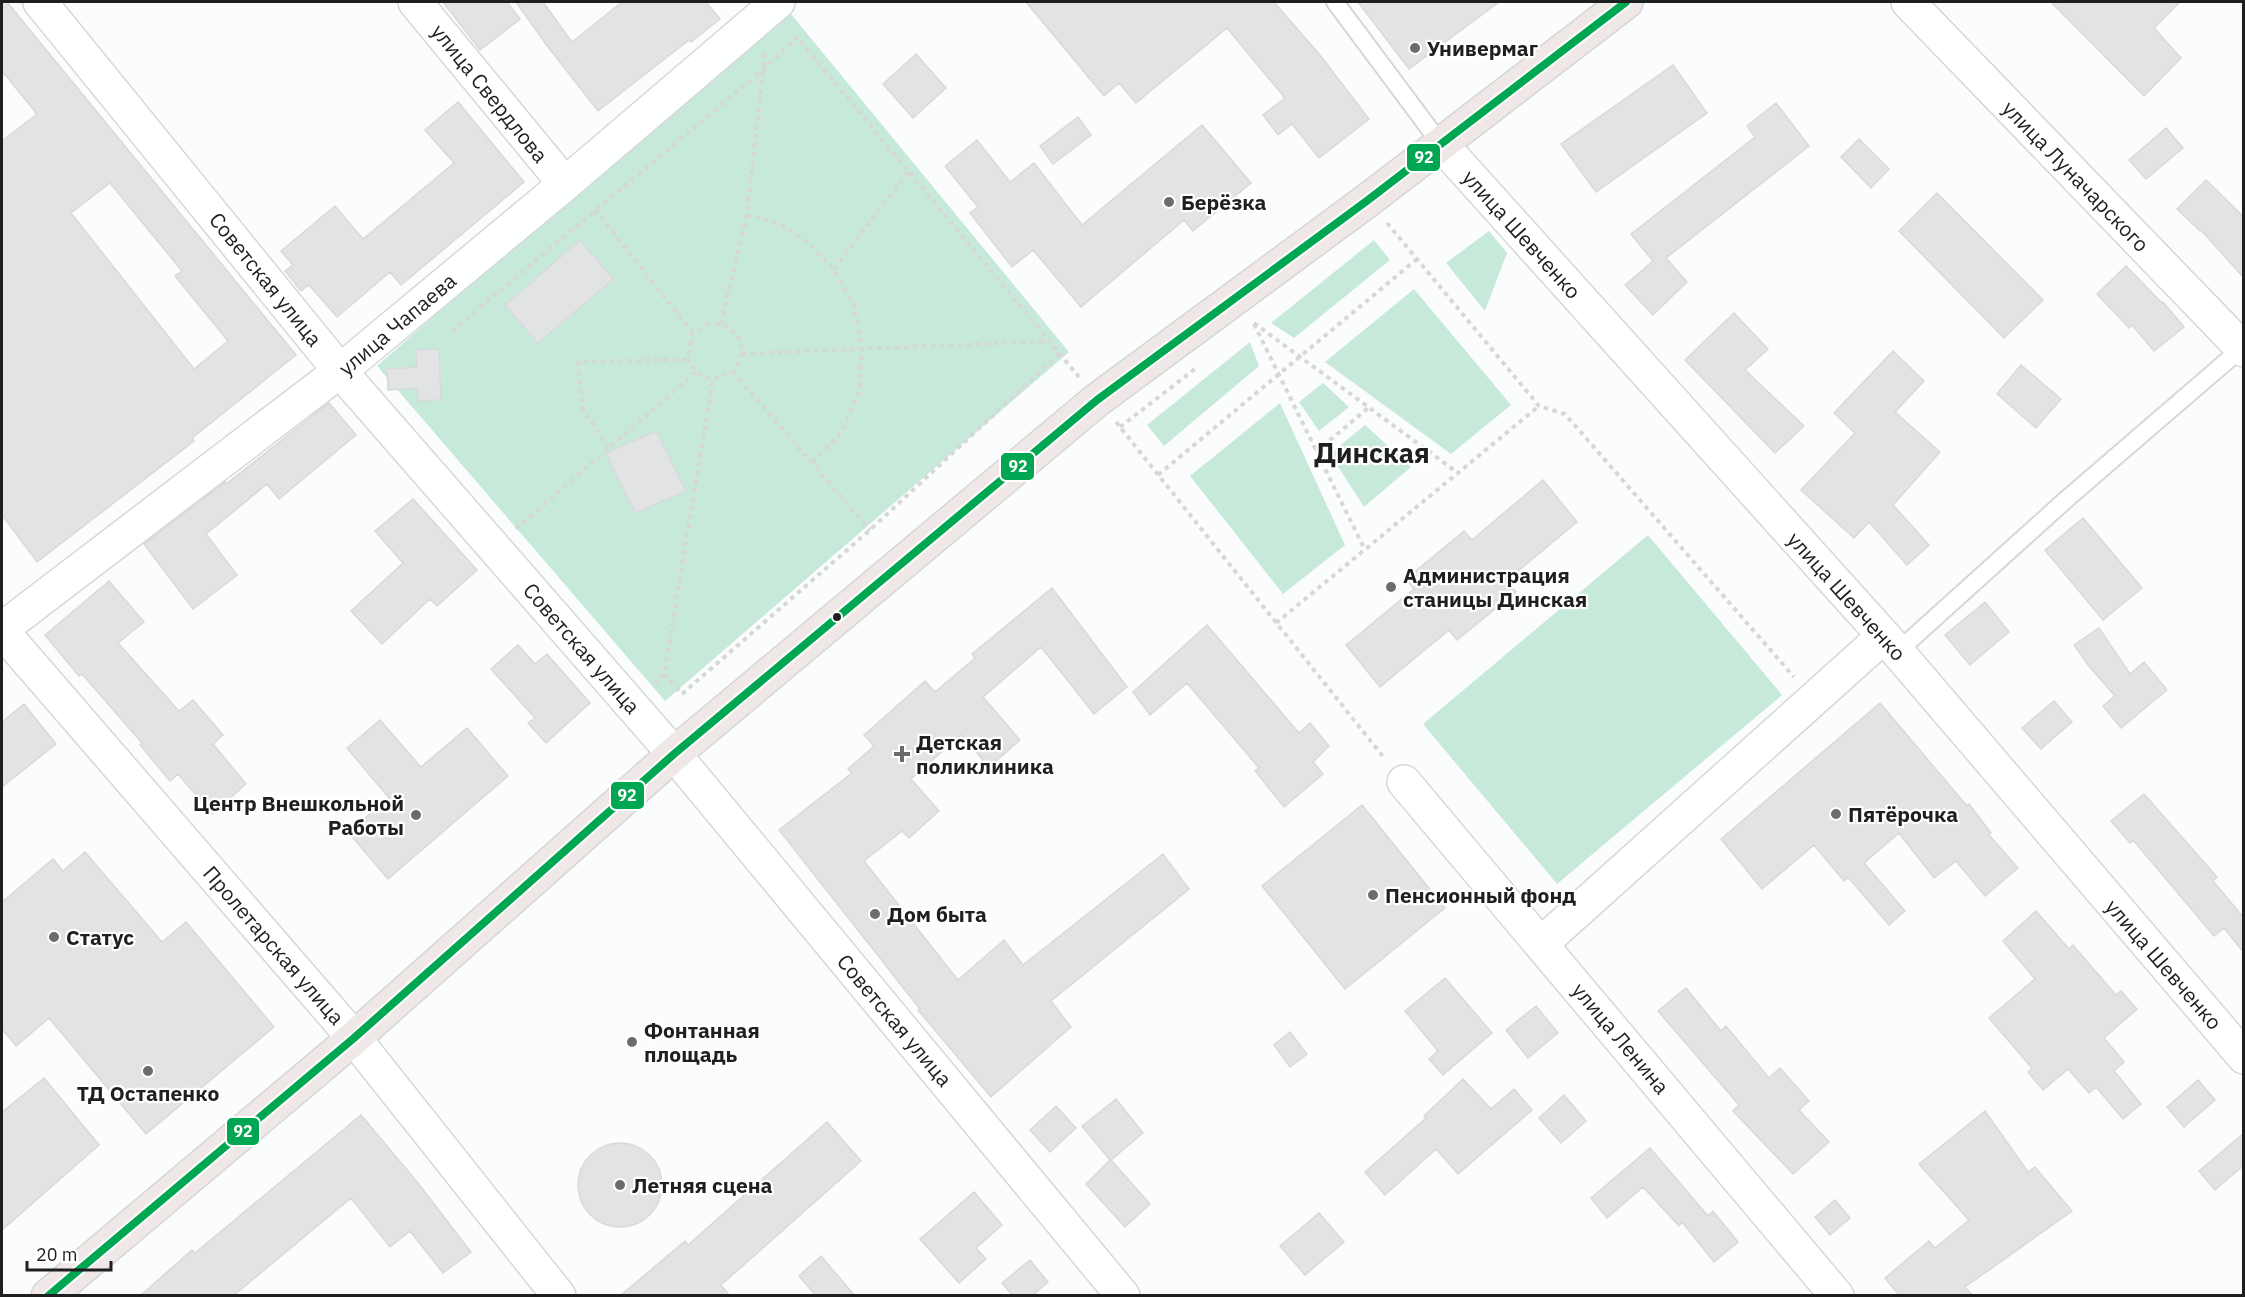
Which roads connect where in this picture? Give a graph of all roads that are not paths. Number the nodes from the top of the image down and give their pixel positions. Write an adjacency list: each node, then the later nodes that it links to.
1 (40, 2): 10 (street, Советская улица)
2 (415, 2): 8 (street, улица Свердлова)
3 (1335, 2): 7 (lane)
4 (1626, 2): 7 (main road)
5 (1908, 2): 9 (street, улица Луначарского)
6 (767, 5): 8 (street, улица Чапаева)
7 (1440, 143): 12 (street, улица Шевченко); 13 (main road)
8 (565, 184): 10 (street, улица Чапаева)
9 (2242, 349): 12 (lane)
10 (340, 371): 11 (street, улица Чапаева); 13 (street, Советская улица)
11 (2, 630): 16 (street, Пролетарская улица)
12 (1891, 644): 15 (street); 17 (street, улица Шевченко)
13 (674, 754): 16 (main road); 20 (street, Советская улица)
14 (1404, 782): 15 (street, улица Ленина)
15 (1541, 944): 21 (street, улица Ленина)
16 (354, 1038): 18 (main road); 19 (street, Пролетарская улица)
17 (2244, 1057)
18 (48, 1296)
19 (559, 1296)
20 (1123, 1296)
21 (1837, 1296)

